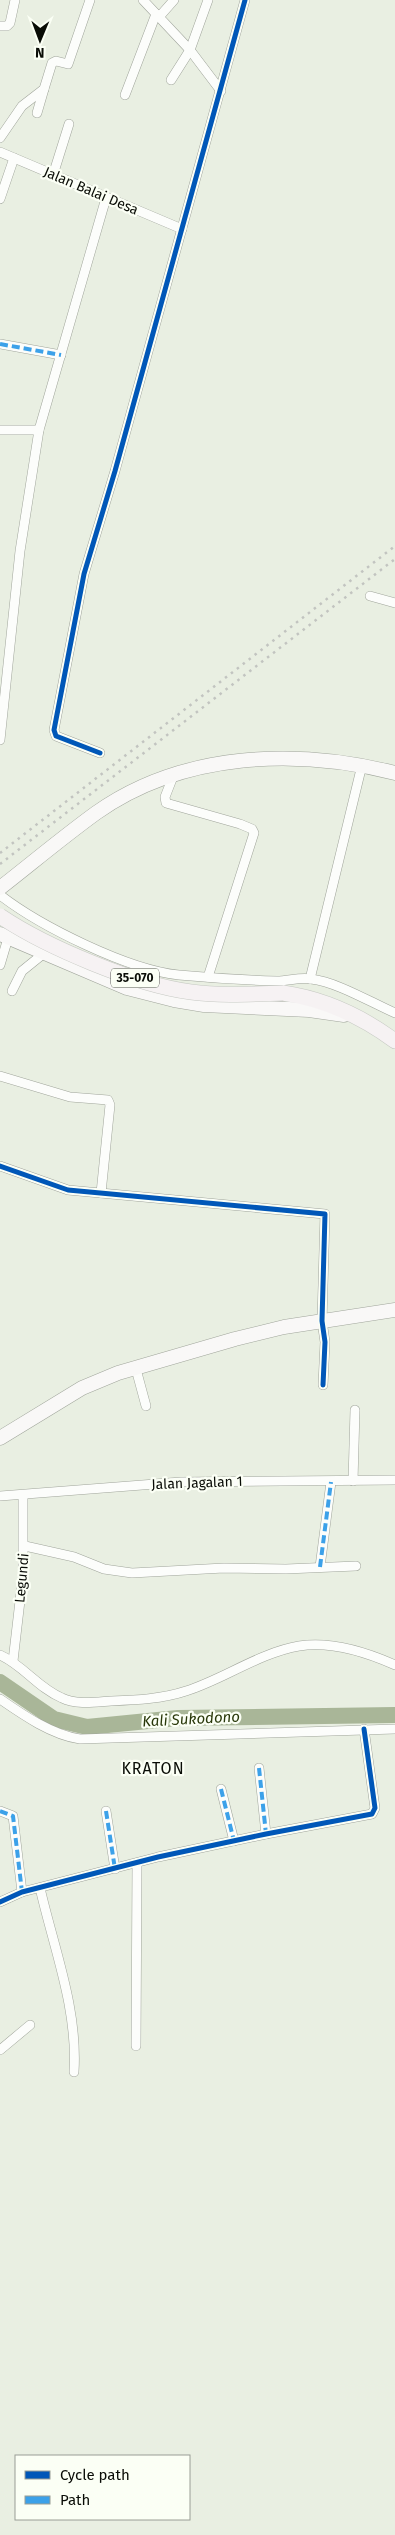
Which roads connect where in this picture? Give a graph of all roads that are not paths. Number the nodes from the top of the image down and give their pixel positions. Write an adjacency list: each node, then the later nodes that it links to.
1 (15, 0): 8 (street)
2 (90, 0): 12 (street)
3 (143, 0): 7 (street)
4 (174, 0): 7 (street)
5 (208, 0): 9 (street)
6 (245, 0): 11 (street)
7 (158, 15): 9 (street); 13 (street)
8 (0, 26)
9 (190, 50): 10 (street); 11 (street)
10 (171, 80)
11 (218, 87): 22 (street)
12 (44, 89): 14 (street); 16 (street)
13 (125, 95)
14 (37, 113)
15 (70, 124): 19 (street)
16 (0, 138)
17 (0, 152): 18 (street, Jalan Balai Desa)
18 (14, 158): 19 (street, Jalan Balai Desa); 21 (street)
19 (53, 175): 20 (street, Jalan Balai Desa)
20 (106, 198): 22 (street, Jalan Balai Desa); 24 (street)
21 (0, 199)
22 (182, 229): 31 (street)
23 (0, 344): 24 (street)
24 (60, 355): 26 (street)
25 (0, 430): 26 (street)
26 (39, 430): 29 (street)
27 (370, 596): 28 (street)
28 (395, 603)
29 (5, 661): 30 (street)
30 (0, 740)
31 (100, 753)
32 (362, 765): 33 (main road); 34 (main road); 43 (street)
33 (395, 773)
34 (174, 774): 35 (main road); 42 (street)
35 (0, 888)
36 (0, 895): 41 (street)
37 (0, 916): 46 (main road, 35-070, bridge)
38 (4, 936): 39 (main road); 40 (street)
39 (43, 954): 41 (main road); 44 (street)
40 (0, 965)
41 (132, 974): 42 (street); 46 (main road)
42 (208, 977): 43 (street)
43 (310, 979): 45 (street)
44 (12, 991)
45 (395, 1013)
46 (389, 1037)
47 (0, 1076): 49 (street)
48 (0, 1166): 49 (street)
49 (101, 1193): 51 (street)
50 (395, 1310): 51 (main road)
51 (322, 1321): 52 (main road); 53 (street)
52 (136, 1369): 54 (street); 56 (main road)
53 (323, 1385)
54 (146, 1406)
55 (355, 1410): 58 (street)
56 (0, 1438)
57 (395, 1480): 58 (street, Jalan Jagalan 1)
58 (353, 1481): 59 (street, Jalan Jagalan 1)
59 (331, 1482): 60 (street, Jalan Jagalan 1); 64 (street)
60 (23, 1495): 61 (street, Jalan Jagalan 1); 62 (street, Legundi)
61 (0, 1496)
62 (25, 1546): 64 (street); 66 (street, Legundi)
63 (356, 1566): 64 (street)
64 (320, 1568)
65 (0, 1655): 66 (street)
66 (13, 1661): 67 (street)
67 (395, 1665)
68 (0, 1699): 69 (street)
69 (364, 1729): 70 (street); 75 (street)
70 (395, 1729)
71 (259, 1768): 75 (street)
72 (221, 1788): 76 (street)
73 (106, 1810): 78 (street)
74 (0, 1811): 80 (street)
75 (266, 1834): 76 (street)
76 (234, 1841): 77 (street)
77 (137, 1863): 78 (street); 83 (street)
78 (116, 1869): 79 (street)
79 (40, 1888): 80 (street); 85 (street)
80 (22, 1892): 81 (street)
81 (0, 1902)
82 (30, 2026): 84 (street)
83 (136, 2046)
84 (0, 2050)
85 (74, 2072)

